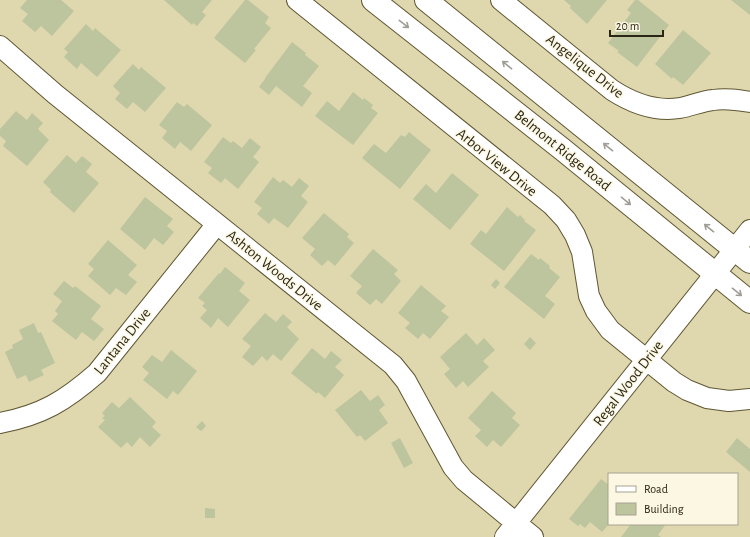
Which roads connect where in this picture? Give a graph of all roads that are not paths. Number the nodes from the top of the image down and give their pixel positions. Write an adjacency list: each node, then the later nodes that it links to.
1 (297, 0): 12 (street, Arbor View Drive)
2 (373, 0): 10 (main road, Belmont Ridge Road, one-way to 10)
3 (426, 0): 9 (main road, Belmont Ridge Road, one-way to 3)
4 (501, 0): 6 (street, Angelique Drive)
5 (0, 46): 7 (street, Ashton Woods Drive)
6 (750, 102)
7 (217, 224): 14 (street, Lantana Drive); 15 (street, Ashton Woods Drive)
8 (750, 230): 9 (street, Regal Wood Drive)
9 (742, 255): 10 (street, Regal Wood Drive)
10 (715, 274): 11 (main road, Belmont Ridge Road, one-way to 11); 12 (street, Regal Wood Drive)
11 (750, 302)
12 (647, 359): 13 (street, Arbor View Drive); 15 (street, Regal Wood Drive)
13 (750, 398)
14 (0, 423)
15 (511, 530): 16 (street, Ashton Woods Drive)
16 (533, 537)

